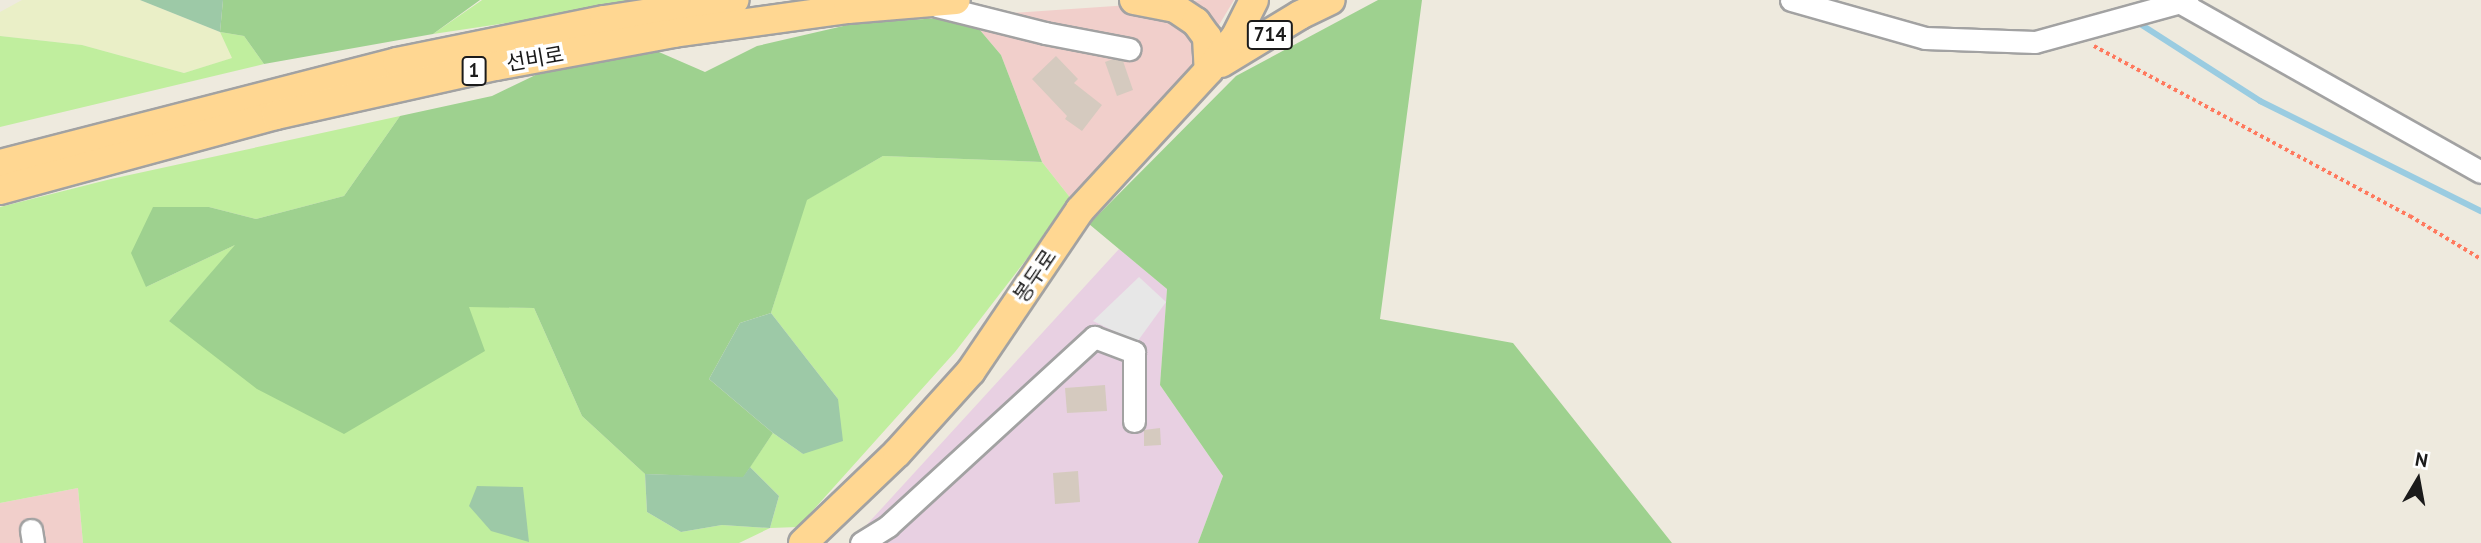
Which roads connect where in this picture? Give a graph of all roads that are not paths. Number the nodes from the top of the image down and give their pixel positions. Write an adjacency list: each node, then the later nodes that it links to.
1 (734, 0): 11 (main road, 선비로 / 1)
2 (956, 0): 8 (main road, 선비로 / 1)
3 (1134, 0): 10 (main road)
4 (1254, 0): 10 (main road, 봉두로)
5 (1331, 0): 10 (main road, 714)
6 (1791, 0): 7 (street)
7 (2184, 2): 12 (street)
8 (924, 3): 9 (street); 13 (main road, 선비로 / 1)
9 (1129, 49)
10 (1209, 71): 15 (main road, 봉두로)
11 (0, 164)
12 (2481, 172)
13 (0, 190)
14 (1133, 421): 16 (street)
15 (803, 543)
16 (861, 543)

